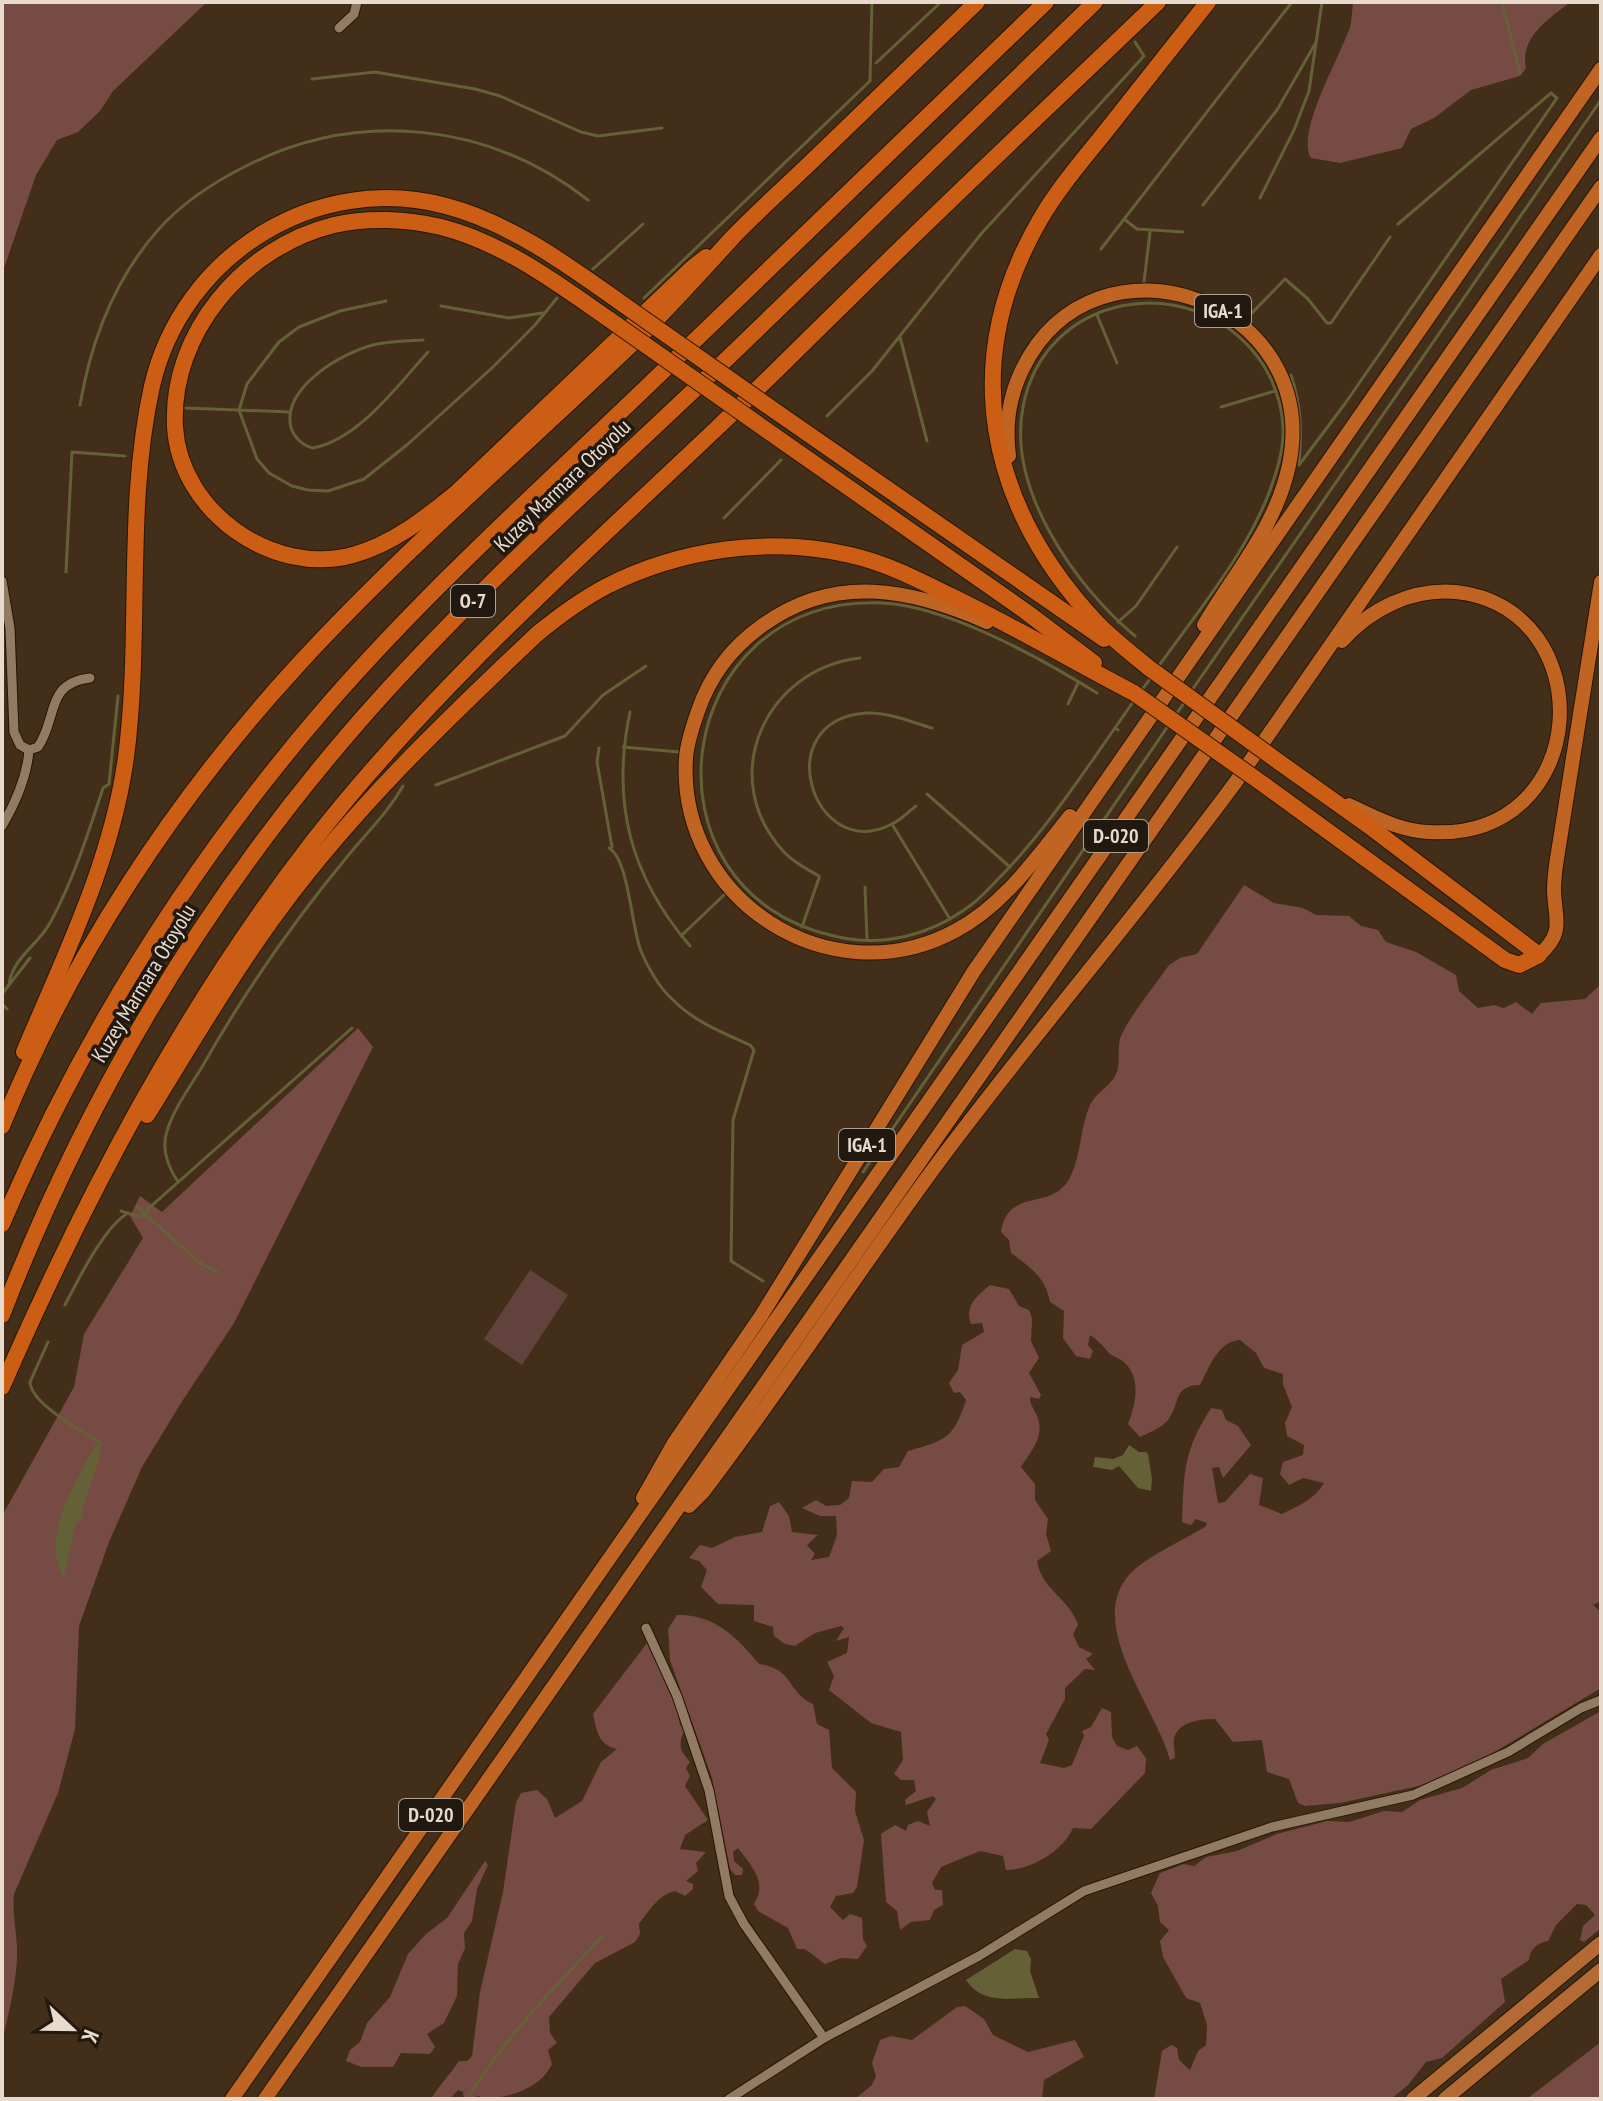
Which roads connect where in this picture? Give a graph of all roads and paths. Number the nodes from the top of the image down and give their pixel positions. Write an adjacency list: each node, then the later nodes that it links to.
1 (357, 2): 7 (street)
2 (977, 2): 11 (highway)
3 (1046, 2): 30 (highway, Kuzey Marmara Otoyolu / O-7)
4 (1095, 2): 31 (highway, Kuzey Marmara Otoyolu / O-7)
5 (1158, 2): 29 (highway)
6 (1208, 2): 13 (highway)
7 (339, 28)
8 (1601, 69): 18 (highway, IGA-1)
9 (1601, 138): 33 (highway, D-020)
10 (1601, 187): 34 (highway, D-020)
11 (733, 237): 20 (highway, bridge); 28 (highway)
12 (1601, 255): 21 (highway)
13 (1035, 536): 17 (highway, IGA-1); 18 (highway, IGA-1)
14 (2, 581): 22 (street)
15 (1601, 582): 26 (highway)
16 (1056, 652): 20 (highway); 23 (highway); 29 (highway)
17 (1149, 668): 24 (highway, bridge); 27 (highway, bridge)
18 (1186, 668): 23 (highway, IGA-1)
19 (90, 678): 22 (street)
20 (1134, 693): 26 (highway, bridge)
21 (1283, 717): 24 (highway); 34 (highway)
22 (29, 750): 25 (street)
23 (1117, 766): 33 (highway, IGA-1)
24 (1320, 792): 26 (highway)
25 (2, 826)
26 (1539, 955)
27 (2, 1105)
28 (2, 1126)
29 (94, 1192): 32 (highway)
30 (2, 1224)
31 (2, 1315)
32 (2, 1387)
33 (629, 1531): 40 (highway, D-020)
34 (660, 1535): 41 (highway, D-020)
35 (646, 1628): 39 (street)
36 (1601, 1700): 39 (street)
37 (1601, 1943): 43 (main road)
38 (1601, 1970): 44 (main road)
39 (824, 2038): 42 (street)
40 (232, 2099)
41 (265, 2099)
42 (729, 2099)
43 (1413, 2099)
44 (1445, 2099)

